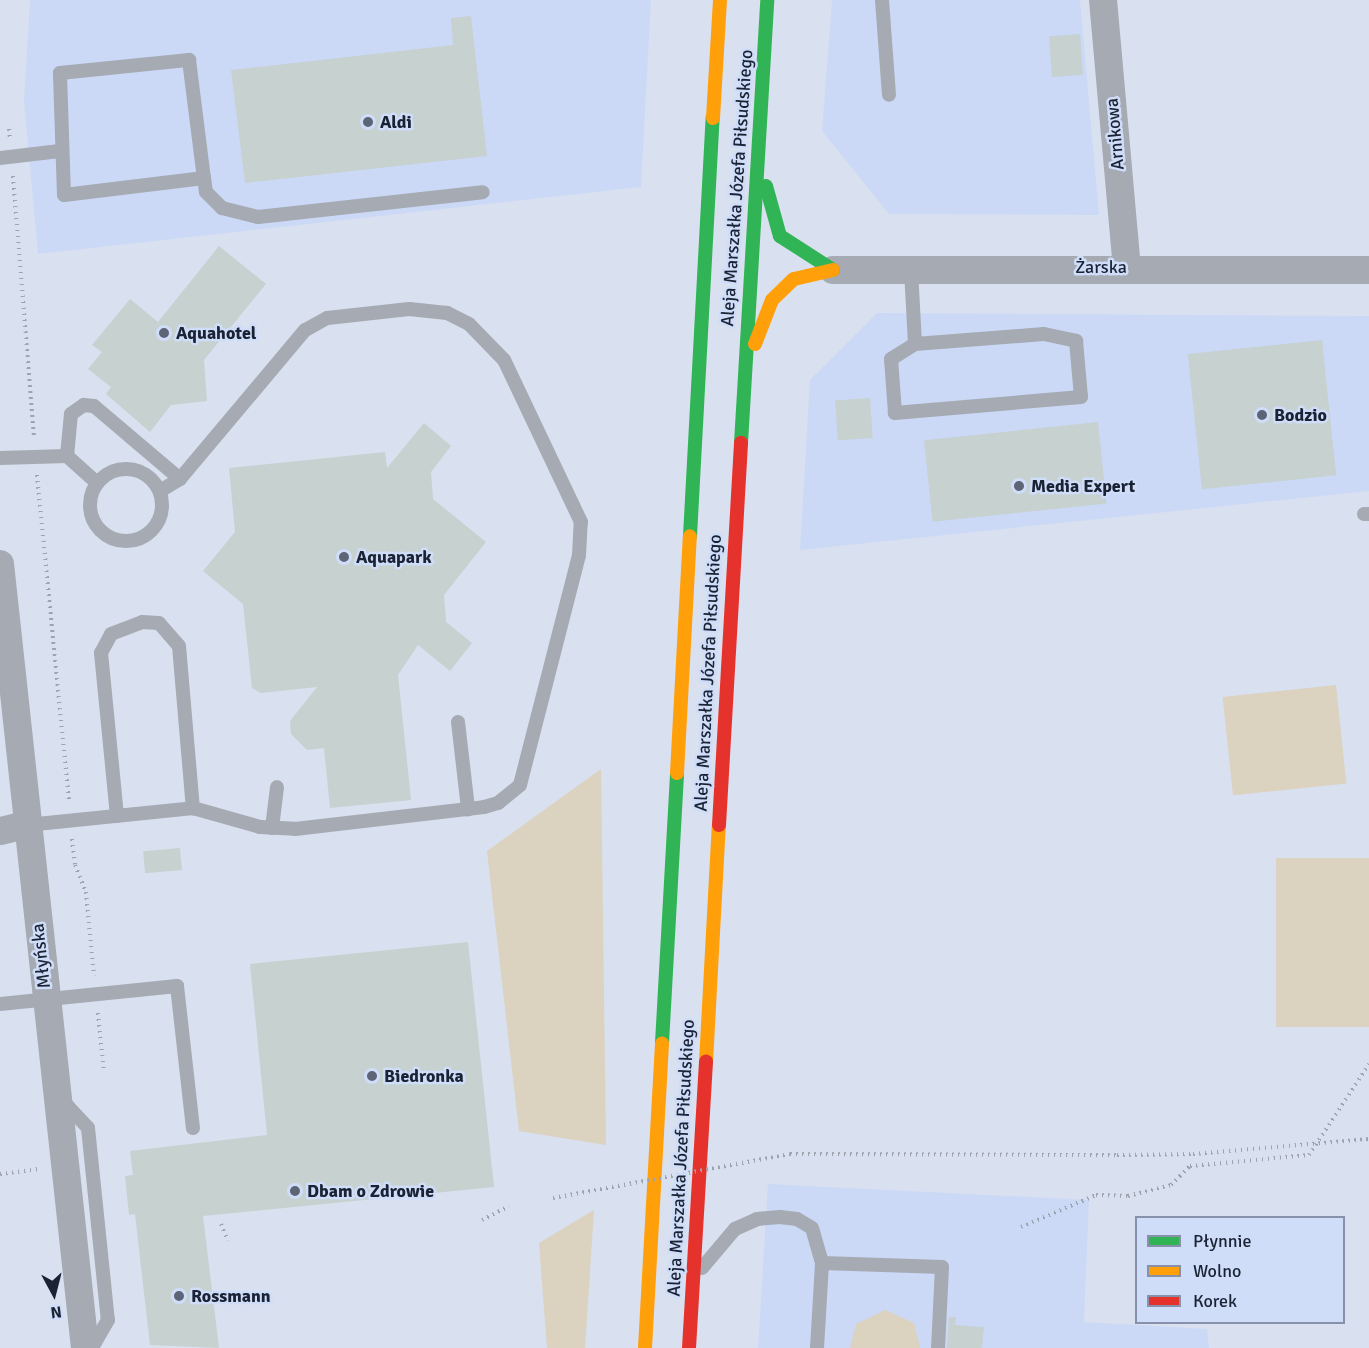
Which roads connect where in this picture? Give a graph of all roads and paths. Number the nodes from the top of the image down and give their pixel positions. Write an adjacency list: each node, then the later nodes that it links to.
1 (720, 0): 56 (main road, Aleja Marszałka Józefa Piłsudskiego)
2 (767, 0): 9 (main road, Aleja Marszałka Józefa Piłsudskiego)
3 (882, 0): 5 (lane)
4 (1103, 0): 12 (street, Arnikowa)
5 (889, 95)
6 (9, 129): 8 (path)
7 (60, 151): 8 (lane); 10 (lane); 10 (lane)
8 (6, 157): 18 (path)
9 (760, 158): 13 (main road); 17 (main road, Aleja Marszałka Józefa Piłsudskiego)
10 (204, 178): 11 (lane)
11 (483, 192)
12 (1127, 267): 14 (street, Żarska); 15 (street, Żarska)
13 (833, 270): 14 (street, Żarska); 17 (main road)
14 (911, 270): 16 (lane)
15 (1369, 270)
16 (915, 344): 16 (lane)
17 (742, 383): 53 (main road, Aleja Marszałka Józefa Piłsudskiego)
18 (35, 456): 19 (lane); 20 (lane); 31 (path)
19 (67, 456): 21 (lane); 22 (lane)
20 (0, 458)
21 (180, 478): 23 (lane); 29 (lane)
22 (97, 483): 23 (lane); 23 (lane)
23 (160, 491)
24 (0, 564): 25 (street, Młyńska)
25 (3, 634): 32 (street, Młyńska)
26 (458, 722): 29 (lane)
27 (277, 787): 33 (lane)
28 (193, 808): 30 (lane); 30 (lane); 33 (lane)
29 (468, 809): 33 (lane)
30 (117, 816): 31 (lane)
31 (70, 821): 32 (lane); 35 (path)
32 (27, 825): 34 (street); 36 (street, Młyńska)
33 (272, 828)
34 (0, 831)
35 (96, 994): 36 (lane); 39 (path); 41 (lane)
36 (45, 999): 37 (lane); 40 (street, Młyńska)
37 (0, 1004)
38 (1369, 1064): 43 (path)
39 (104, 1072)
40 (56, 1094): 54 (street, Młyńska); 55 (lane)
41 (193, 1128)
42 (1369, 1139): 43 (path)
43 (1317, 1144): 46 (path, bridge); 50 (path)
44 (31, 1170): 45 (path)
45 (0, 1174)
46 (553, 1198)
47 (508, 1206): 48 (path)
48 (482, 1220)
49 (221, 1224): 51 (path)
50 (1022, 1227)
51 (228, 1241)
52 (822, 1263): 53 (lane); 58 (lane); 59 (lane)
53 (692, 1289): 57 (main road, Aleja Marszałka Józefa Piłsudskiego)
54 (85, 1348)
55 (92, 1348)
56 (645, 1348)
57 (689, 1348)
58 (817, 1348)
59 (938, 1348)

